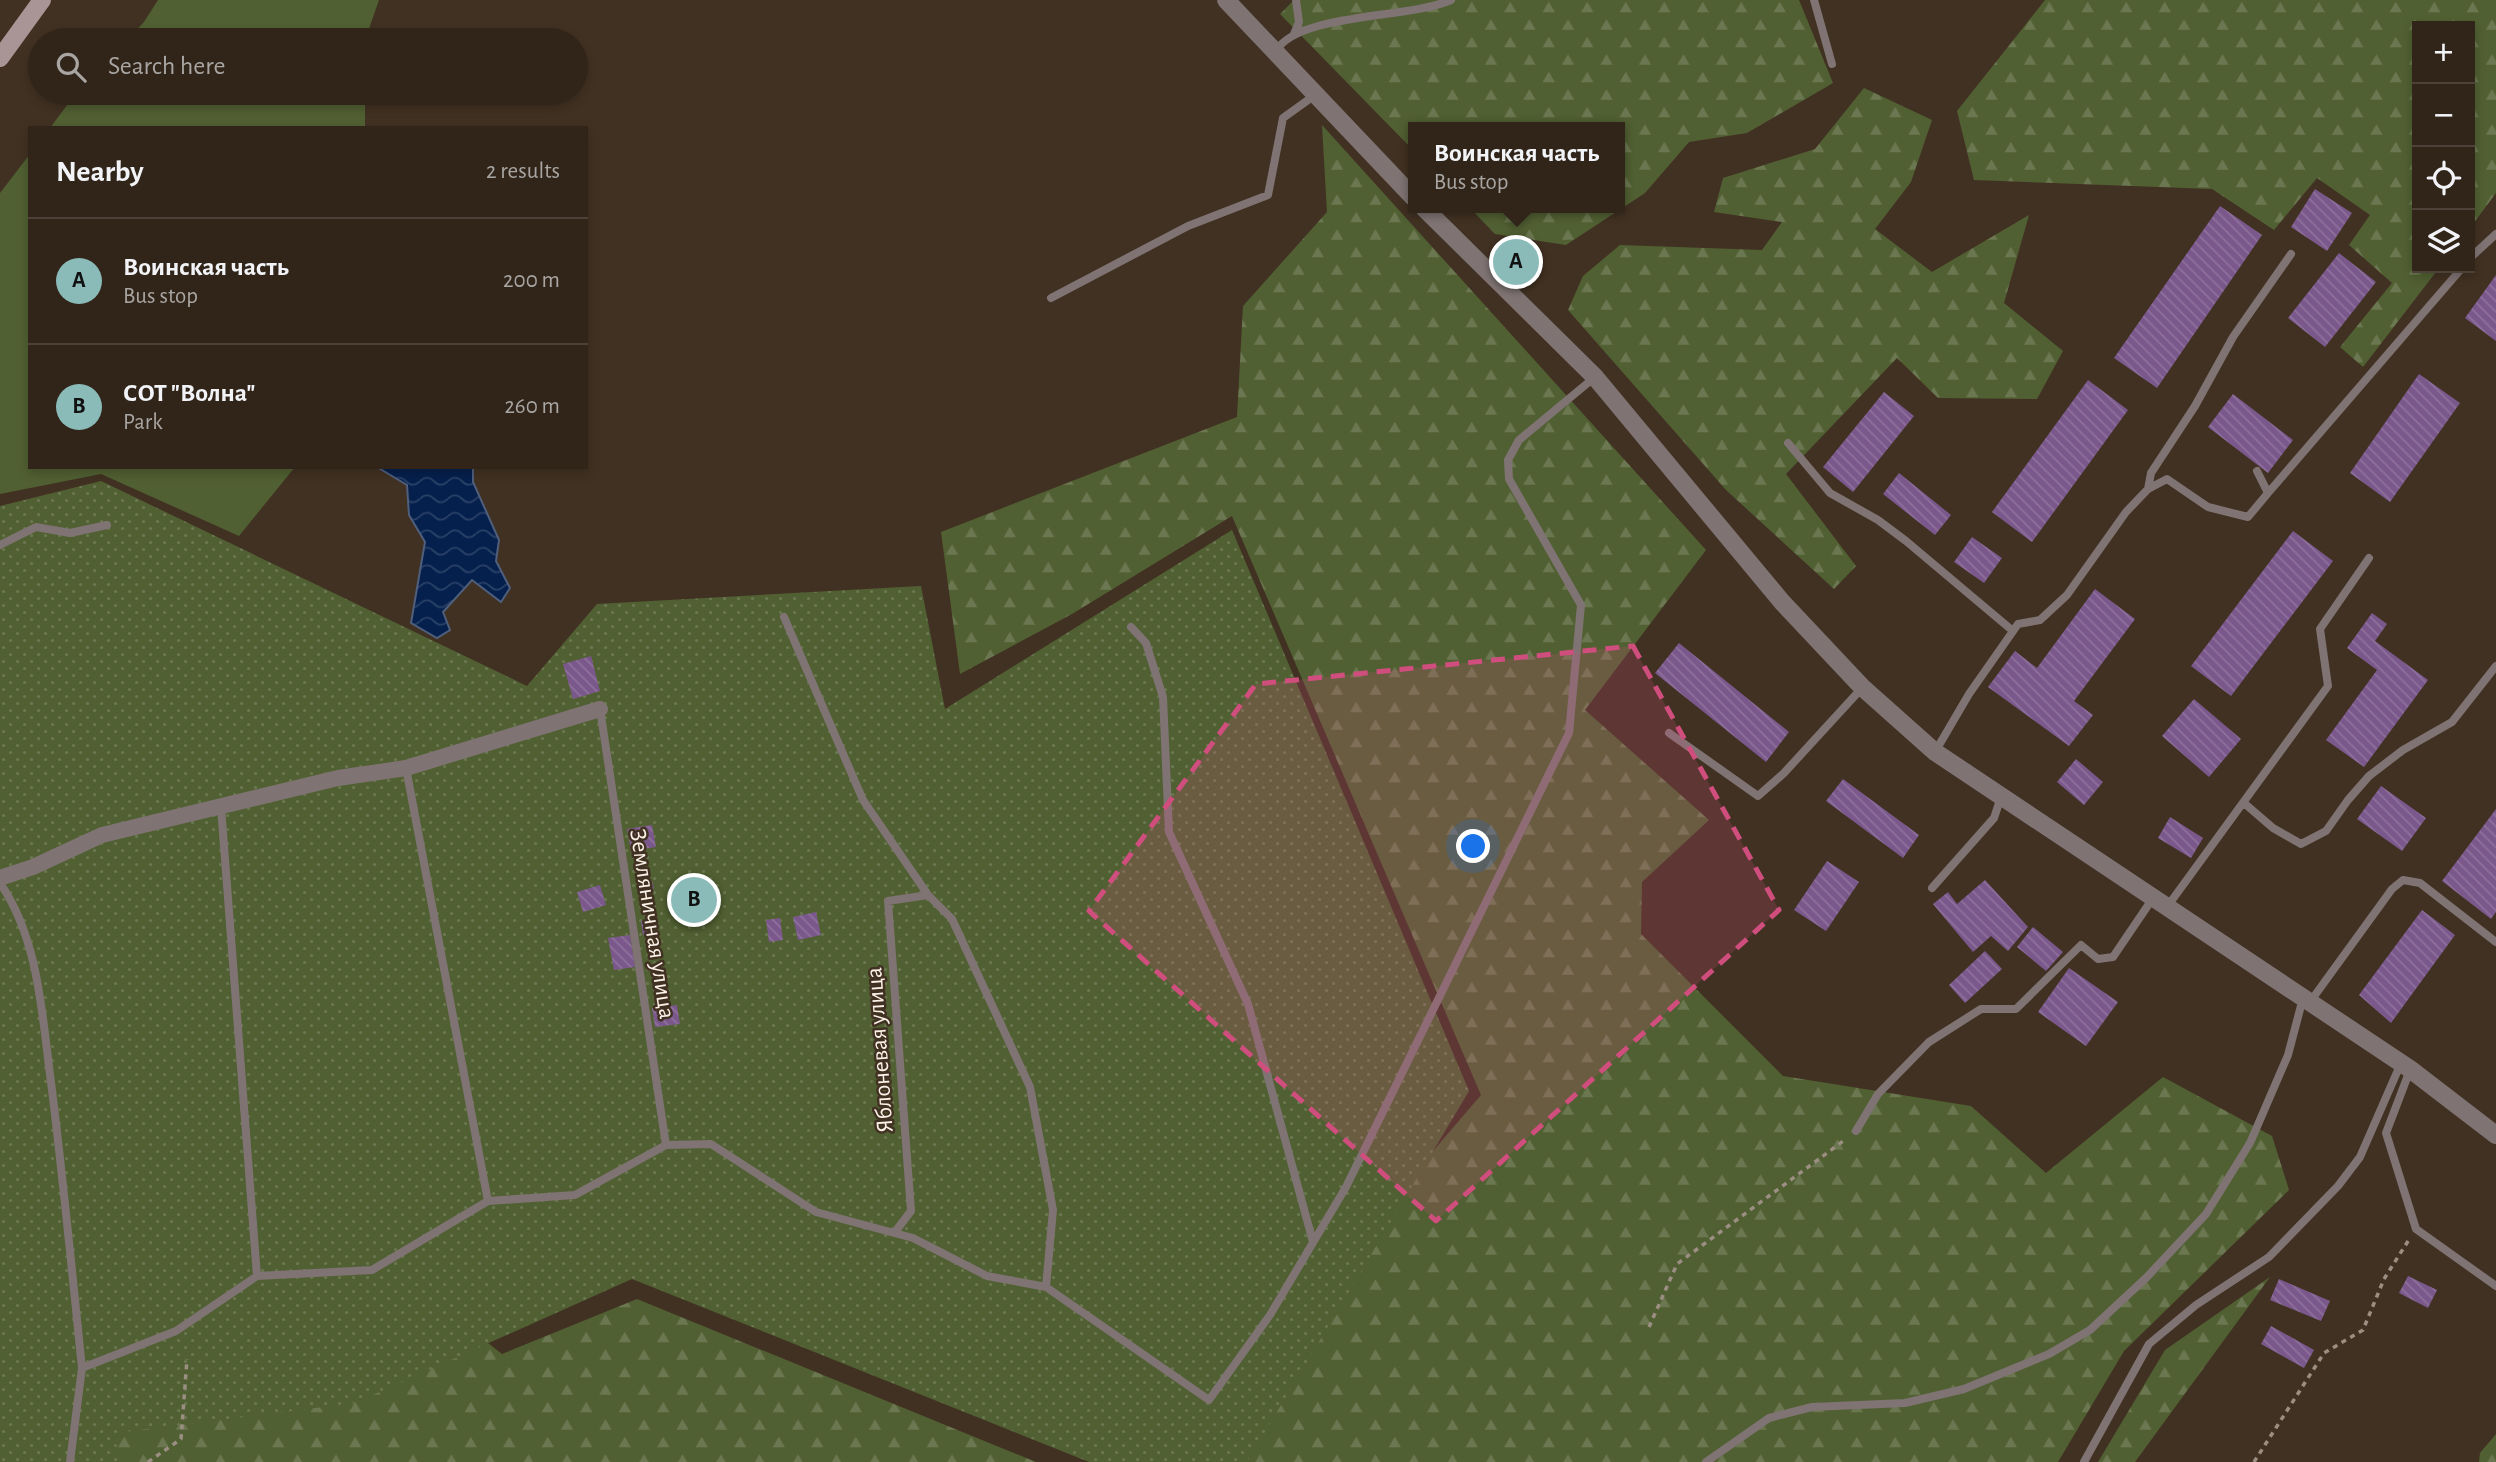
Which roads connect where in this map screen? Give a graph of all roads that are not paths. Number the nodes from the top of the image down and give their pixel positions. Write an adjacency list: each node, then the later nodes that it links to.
1 (42, 0): 8 (main road)
2 (1226, 0): 7 (street)
3 (1296, 0): 6 (lane)
4 (1451, 0): 6 (lane)
5 (1814, 0): 9 (lane)
6 (1293, 36): 7 (lane)
7 (1274, 53): 10 (street)
8 (0, 58)
9 (1832, 64)
10 (1315, 96): 11 (street); 17 (lane)
11 (1408, 192)
12 (1429, 213): 18 (street)
13 (2496, 234): 14 (lane)
14 (2475, 253)
15 (2291, 254): 21 (lane)
16 (2458, 273): 22 (lane)
17 (1051, 298)
18 (1595, 377): 30 (street); 50 (lane)
19 (1788, 443): 28 (lane)
20 (2257, 471): 22 (lane)
21 (2148, 489): 22 (lane); 28 (lane)
22 (2268, 493)
23 (107, 525): 24 (lane)
24 (0, 545)
25 (2369, 558): 36 (lane)
26 (783, 617): 40 (lane)
27 (1131, 627): 50 (lane)
28 (2013, 631): 33 (lane)
29 (2496, 666): 36 (lane)
30 (1862, 687): 32 (lane); 33 (street)
31 (600, 709): 34 (street); 47 (lane, Земляничная улица)
32 (1669, 733)
33 (1935, 752): 35 (street)
34 (406, 768): 37 (street); 48 (lane)
35 (2001, 797): 39 (lane); 41 (street)
36 (2244, 803): 41 (lane)
37 (221, 807): 38 (street); 51 (lane)
38 (0, 881): 54 (lane)
39 (1932, 888)
40 (928, 895): 49 (lane, Яблоневая улица); 53 (lane)
41 (2160, 903): 43 (street); 45 (lane)
42 (2496, 942): 43 (lane)
43 (2306, 1000): 44 (street); 56 (lane)
44 (2405, 1066): 46 (street); 52 (lane); 57 (lane)
45 (1856, 1131)
46 (2496, 1135)
47 (666, 1145): 48 (lane); 49 (lane)
48 (488, 1201): 51 (lane)
49 (895, 1233): 53 (lane)
50 (1313, 1242): 53 (lane)
51 (257, 1276): 54 (lane)
52 (2494, 1282)
53 (1045, 1287)
54 (82, 1368): 55 (lane)
55 (70, 1462)
56 (1706, 1462)
57 (2084, 1462)

